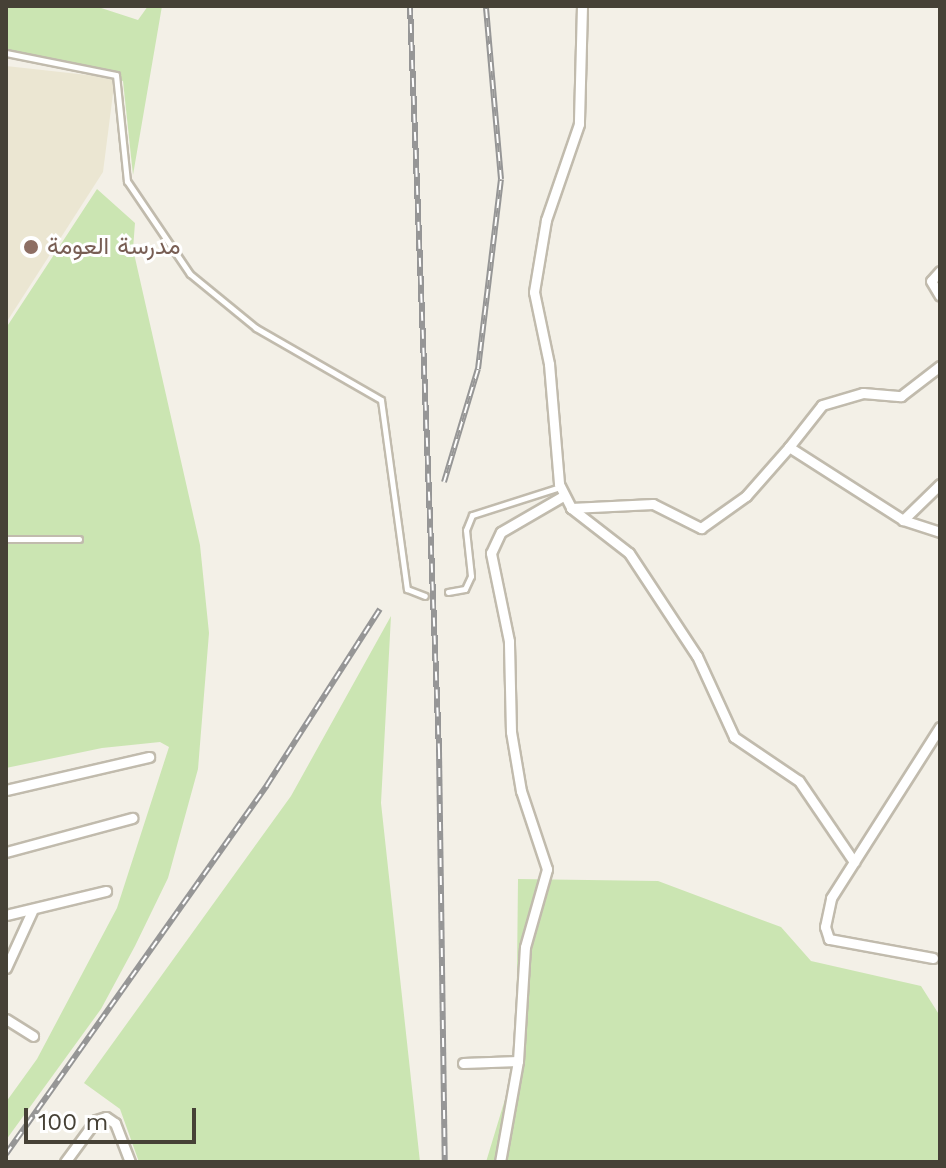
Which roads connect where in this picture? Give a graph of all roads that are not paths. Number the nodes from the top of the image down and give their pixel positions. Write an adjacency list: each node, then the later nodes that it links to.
1 (582, 6): 8 (street)
2 (6, 53): 15 (lane)
3 (940, 271): 4 (street)
4 (940, 296)
5 (940, 366): 6 (street)
6 (789, 447): 9 (street); 10 (street)
7 (940, 484): 10 (street)
8 (561, 491): 9 (street); 14 (lane); 29 (street)
9 (571, 508): 21 (street)
10 (903, 520): 11 (street)
11 (940, 532)
12 (6, 539): 13 (lane)
13 (79, 539)
14 (448, 592)
15 (425, 596)
16 (940, 727): 21 (street)
17 (149, 757): 18 (street)
18 (6, 790)
19 (132, 818): 20 (street)
20 (6, 852)
21 (854, 862): 25 (street)
22 (106, 891): 23 (street)
23 (33, 909): 24 (street); 26 (street)
24 (6, 915)
25 (933, 958)
26 (6, 968)
27 (6, 1019): 28 (street)
28 (33, 1036)
29 (518, 1061): 30 (street); 33 (street)
30 (463, 1063)
31 (65, 1162): 32 (street)
32 (130, 1162)
33 (500, 1162)

